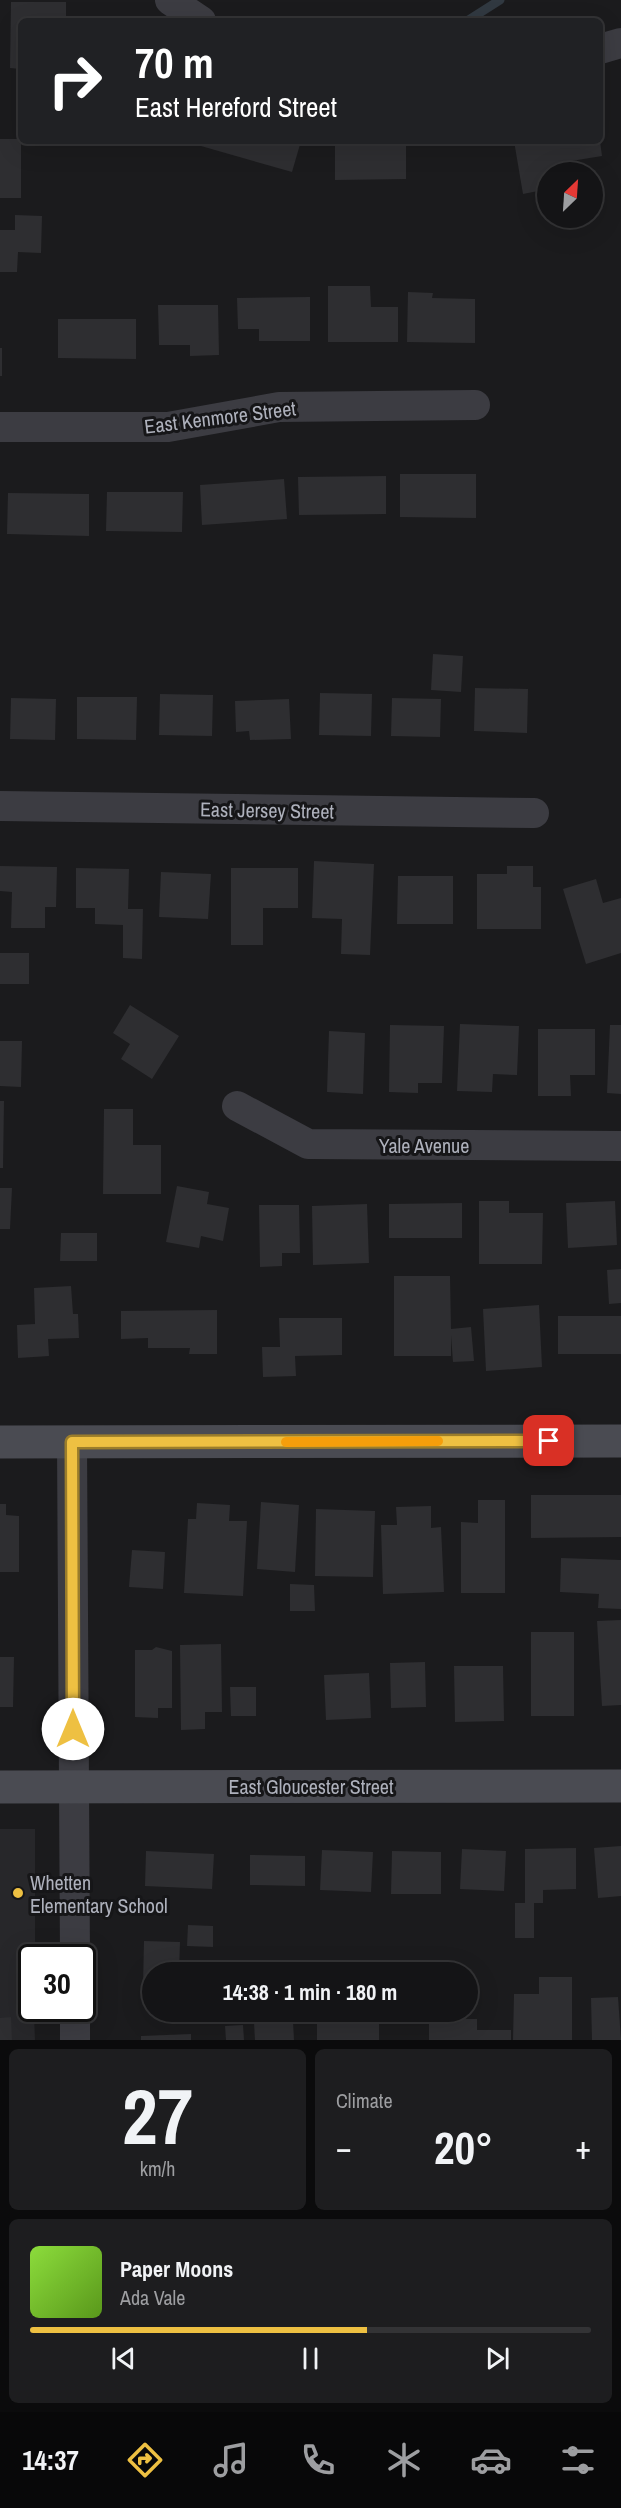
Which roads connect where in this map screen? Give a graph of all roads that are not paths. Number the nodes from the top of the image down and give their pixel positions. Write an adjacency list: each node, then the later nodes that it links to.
1 (170, 0): 2 (street)
2 (197, 18)
3 (621, 43): 4 (street)
4 (603, 48)
5 (475, 405): 6 (street, East Kenmore Street)
6 (0, 427)
7 (0, 807): 8 (street, East Jersey Street)
8 (534, 813)
9 (237, 1106): 10 (street, Yale Avenue)
10 (621, 1146)
11 (621, 1441): 13 (street)
12 (0, 1442): 13 (street)
13 (72, 1442): 16 (street)
14 (621, 1785): 16 (street, East Gloucester Street)
15 (0, 1787): 16 (street, East Gloucester Street)
16 (73, 1787): 17 (street)
17 (75, 1944)
18 (75, 2022): 19 (street)
19 (75, 2040)

